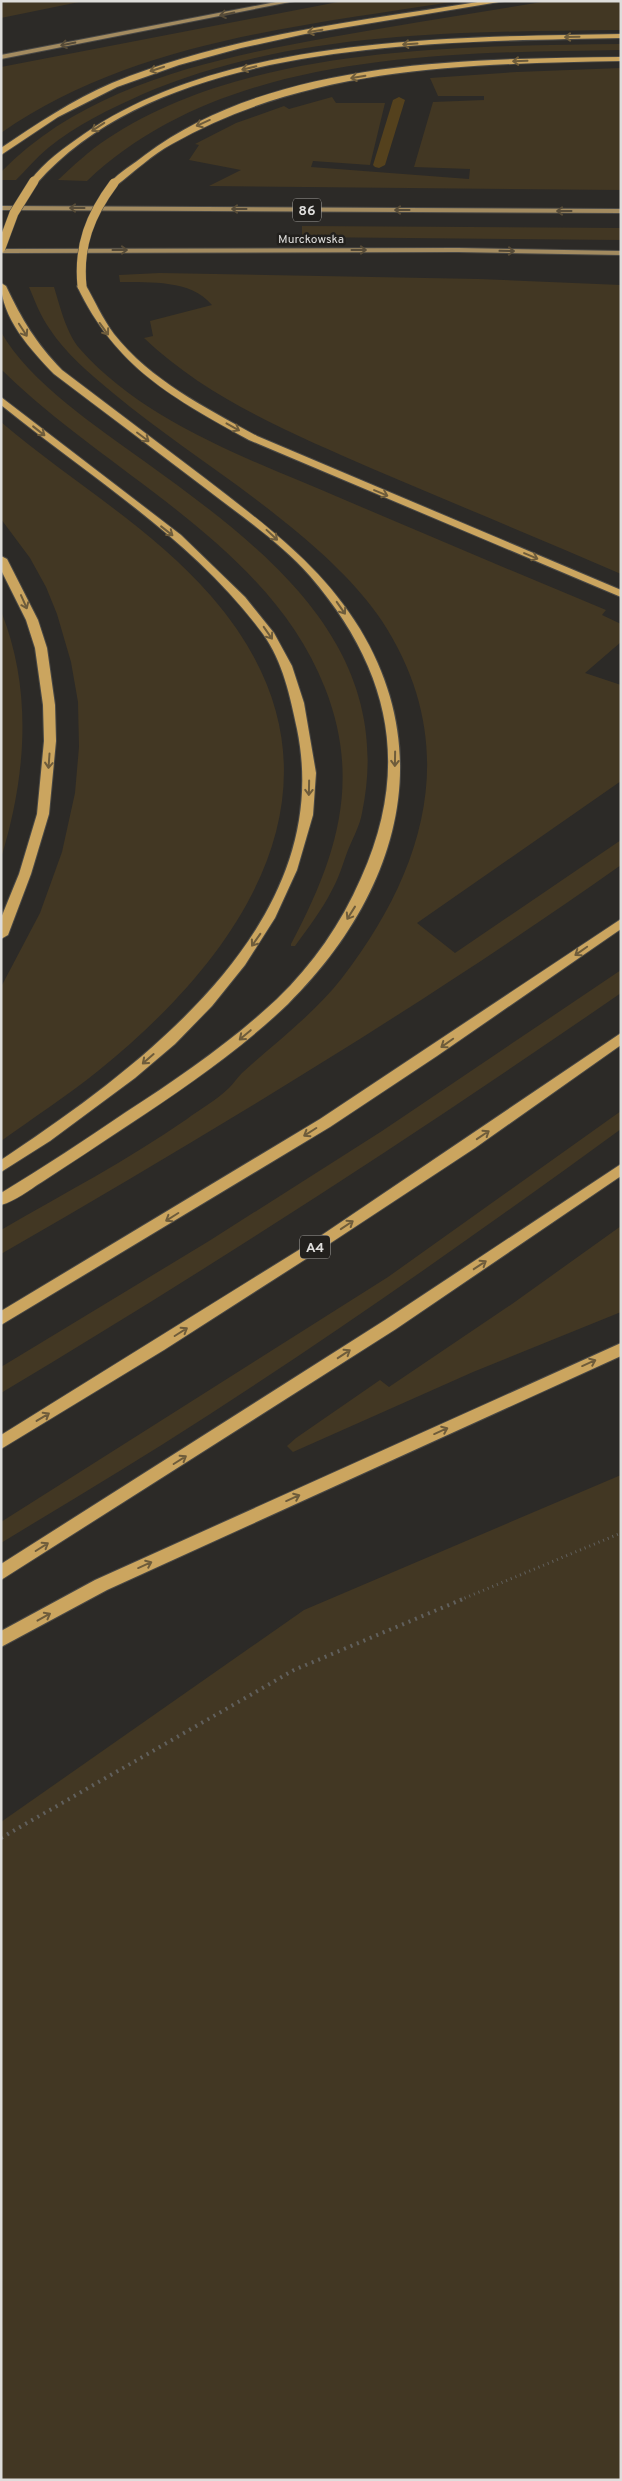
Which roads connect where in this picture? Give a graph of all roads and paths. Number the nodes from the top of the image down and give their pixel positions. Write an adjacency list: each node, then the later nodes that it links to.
1 (292, 1): 4 (main road, one-way to 4)
2 (501, 1): 6 (highway, one-way to 6)
3 (621, 36): 9 (highway, one-way to 9, bridge)
4 (1, 57)
5 (621, 59): 14 (highway, one-way to 14, bridge)
6 (1, 152)
7 (1, 208): 8 (main road, Murckowska / 86, one-way to 7)
8 (621, 211)
9 (1, 249): 10 (main road, Murckowska, one-way to 10)
10 (621, 253)
11 (1, 286): 20 (highway, one-way to 20)
12 (1, 400): 18 (highway, one-way to 18)
13 (1, 559): 16 (highway, one-way to 16)
14 (621, 594)
15 (621, 923): 21 (highway, one-way to 21)
16 (1, 936)
17 (621, 1038): 23 (highway, A4, one-way to 17)
18 (1, 1167)
19 (621, 1168): 25 (highway, one-way to 19)
20 (1, 1200)
21 (1, 1319)
22 (621, 1349): 26 (highway, one-way to 22)
23 (1, 1442)
24 (621, 1533): 27 (path)
25 (1, 1573)
26 (1, 1640)
27 (1, 1838)

